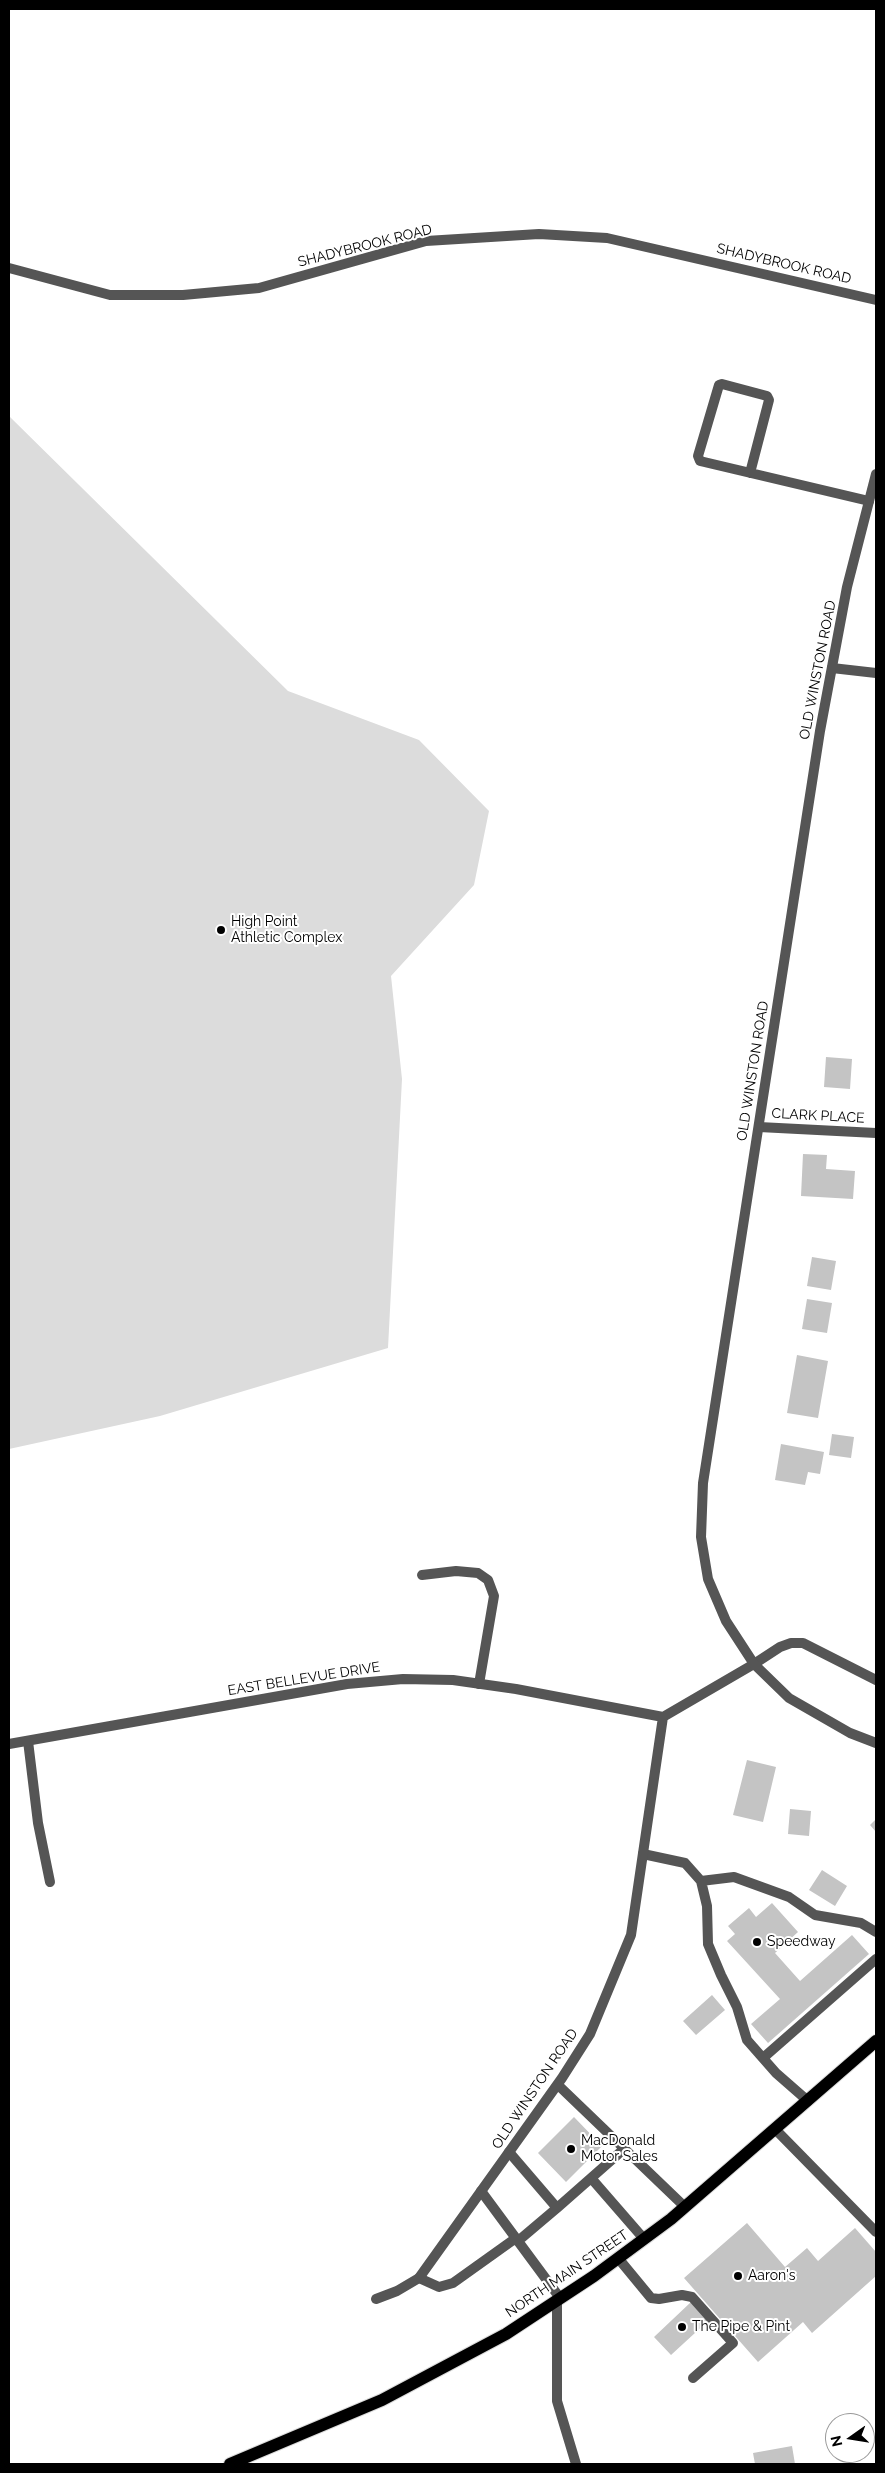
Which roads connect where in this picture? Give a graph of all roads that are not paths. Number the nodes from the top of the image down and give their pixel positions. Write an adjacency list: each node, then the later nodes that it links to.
1 (9, 268): 2 (street, SHADYBROOK ROAD)
2 (876, 300)
3 (750, 473): 3 (street); 5 (street)
4 (876, 474): 5 (street, OLD WINSTON ROAD)
5 (869, 501): 6 (street, OLD WINSTON ROAD)
6 (832, 668): 7 (street); 8 (street, OLD WINSTON ROAD)
7 (876, 672)
8 (759, 1127): 9 (street, CLARK PLACE); 11 (street, OLD WINSTON ROAD)
9 (876, 1133)
10 (422, 1575): 13 (street)
11 (754, 1664): 12 (street); 14 (street); 17 (street, OLD WINSTON ROAD)
12 (876, 1680)
13 (479, 1684): 14 (street, EAST BELLEVUE DRIVE); 15 (street, EAST BELLEVUE DRIVE)
14 (663, 1717): 18 (street, OLD WINSTON ROAD)
15 (28, 1741): 16 (street, EAST BELLEVUE DRIVE); 19 (street)
16 (9, 1744)
17 (876, 1744)
18 (643, 1854): 20 (street); 25 (street, OLD WINSTON ROAD)
19 (50, 1882)
20 (701, 1882): 21 (street); 24 (street)
21 (876, 1932)
22 (876, 1959): 24 (street)
23 (876, 2041): 26 (main road, NORTH MAIN STREET)
24 (763, 2058): 26 (street)
25 (558, 2085): 28 (street); 29 (street, OLD WINSTON ROAD)
26 (808, 2100): 27 (main road, NORTH MAIN STREET)
27 (775, 2129): 32 (main road, NORTH MAIN STREET); 34 (street)
28 (624, 2149): 30 (street); 32 (street)
29 (509, 2152): 31 (street, OLD WINSTON ROAD); 33 (street)
30 (591, 2178): 33 (street); 35 (street)
31 (481, 2191): 36 (street); 38 (street, OLD WINSTON ROAD)
32 (685, 2207): 35 (main road, NORTH MAIN STREET)
33 (557, 2208): 36 (street)
34 (876, 2232)
35 (644, 2239): 37 (main road, NORTH MAIN STREET)
36 (517, 2240): 38 (street); 40 (street)
37 (618, 2258): 40 (main road, NORTH MAIN STREET); 41 (street)
38 (419, 2278): 39 (street, OLD WINSTON ROAD)
39 (376, 2299)
40 (559, 2299): 42 (main road, NORTH MAIN STREET); 43 (street)
41 (693, 2378)
42 (230, 2464)
43 (576, 2464)

